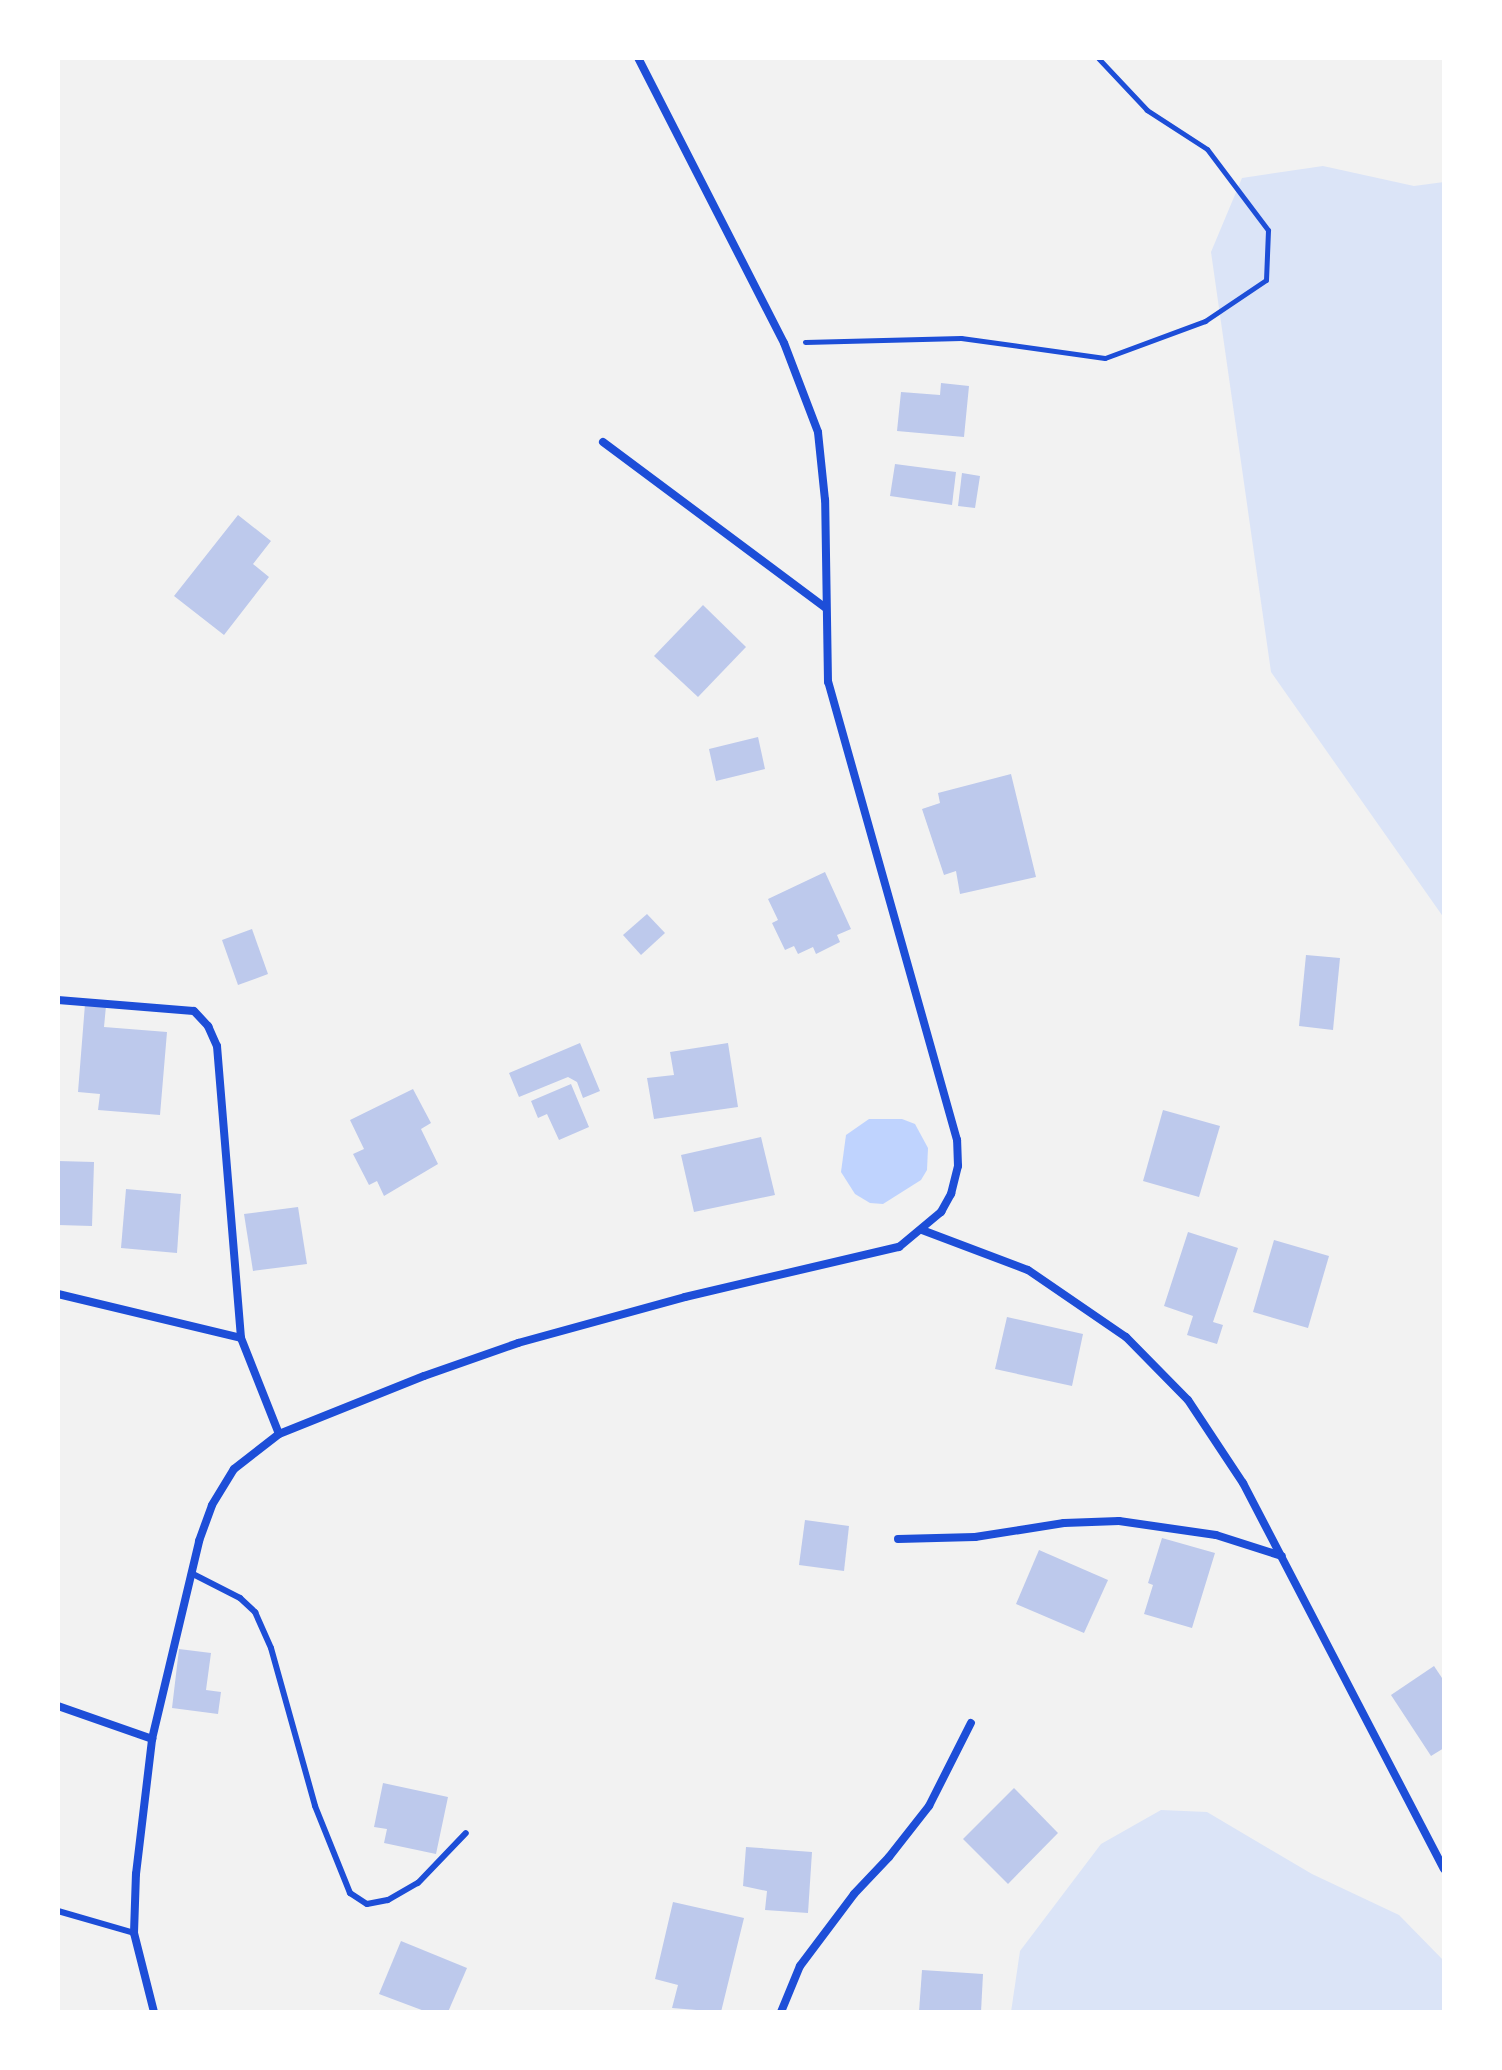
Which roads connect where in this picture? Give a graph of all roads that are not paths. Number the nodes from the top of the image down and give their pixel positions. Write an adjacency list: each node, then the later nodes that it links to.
1 (638, 58): 3 (street)
2 (603, 442): 3 (street)
3 (826, 608): 5 (street)
4 (58, 1000): 7 (street)
5 (922, 1230): 8 (street); 10 (street)
6 (58, 1294): 7 (street)
7 (241, 1338): 8 (street)
8 (279, 1434): 11 (street)
9 (898, 1539): 10 (street)
10 (1282, 1556): 16 (street)
11 (191, 1573): 14 (street); 15 (lane)
12 (58, 1706): 14 (street)
13 (971, 1723): 20 (street)
14 (152, 1739): 18 (street)
15 (466, 1833)
16 (1444, 1869)
17 (58, 1911): 18 (lane)
18 (134, 1933): 19 (street)
19 (154, 2012)
20 (781, 2012)

